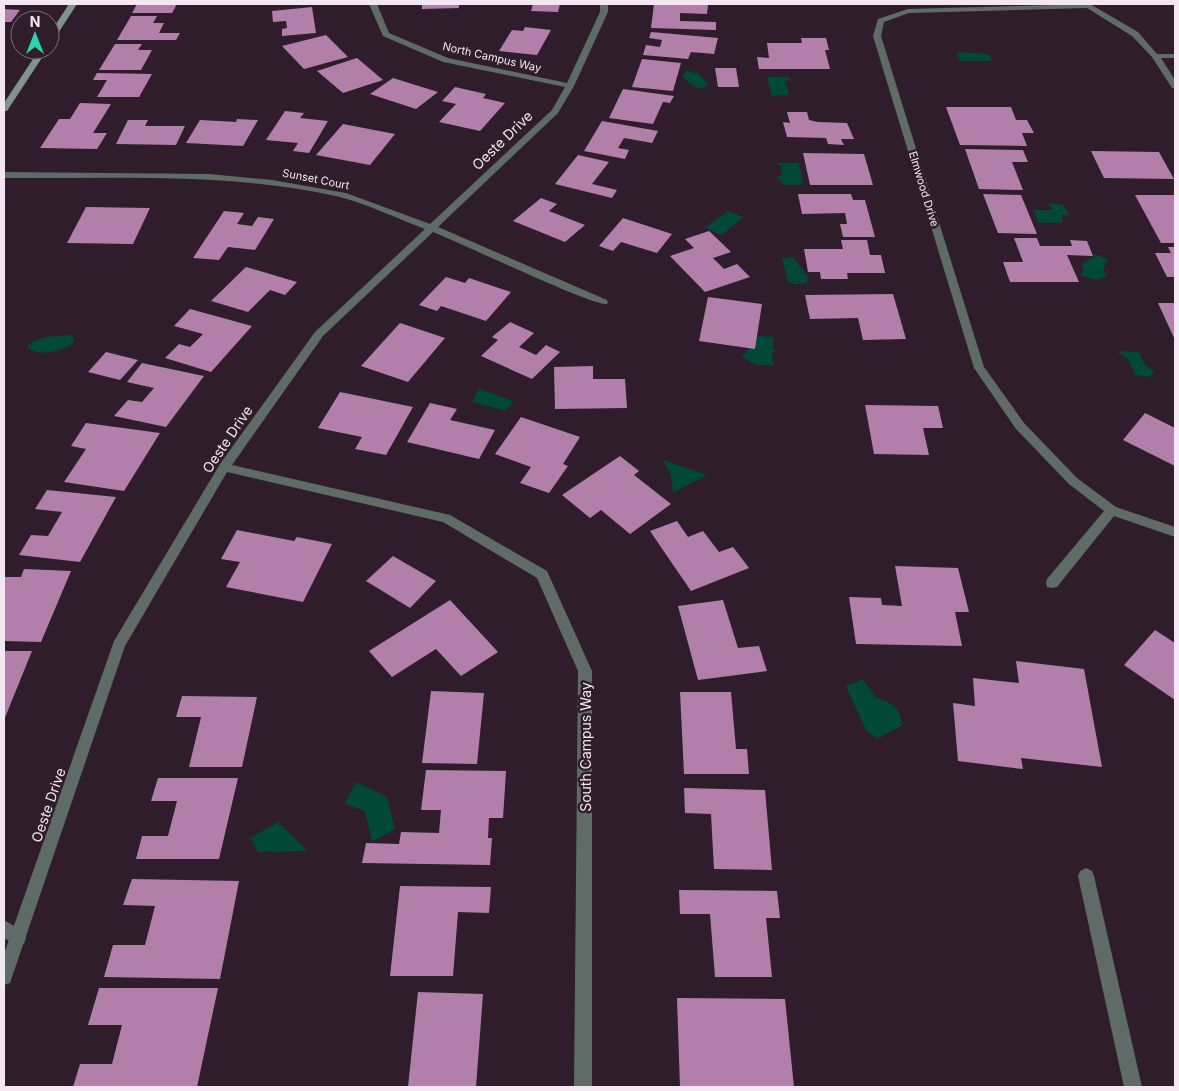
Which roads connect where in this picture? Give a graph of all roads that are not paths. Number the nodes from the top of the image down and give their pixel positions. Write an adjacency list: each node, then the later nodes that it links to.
1 (73, 4): 5 (main road)
2 (373, 4): 9 (street, North Campus Way)
3 (604, 4): 9 (street, Oeste Drive)
4 (1087, 5): 6 (street, Elmwood Drive); 16 (street, Elmwood Drive)
5 (60, 24)
6 (1155, 56): 7 (street); 10 (street, Elmwood Drive)
7 (1175, 56)
8 (36, 60): 11 (main road)
9 (570, 86): 13 (street, Oeste Drive)
10 (1175, 86)
11 (4, 108)
12 (4, 175): 13 (street, Sunset Court)
13 (432, 228): 14 (street, Sunset Court); 15 (street, Oeste Drive)
14 (603, 302)
15 (224, 467): 21 (street, Oeste Drive); 23 (street, South Campus Way)
16 (1112, 510): 17 (street, Elmwood Drive); 18 (street)
17 (1175, 532)
18 (1052, 583)
19 (1086, 876): 24 (street)
20 (4, 928): 21 (street)
21 (18, 938): 22 (street, Oeste Drive)
22 (4, 977)
23 (584, 1087)
24 (1133, 1087)

